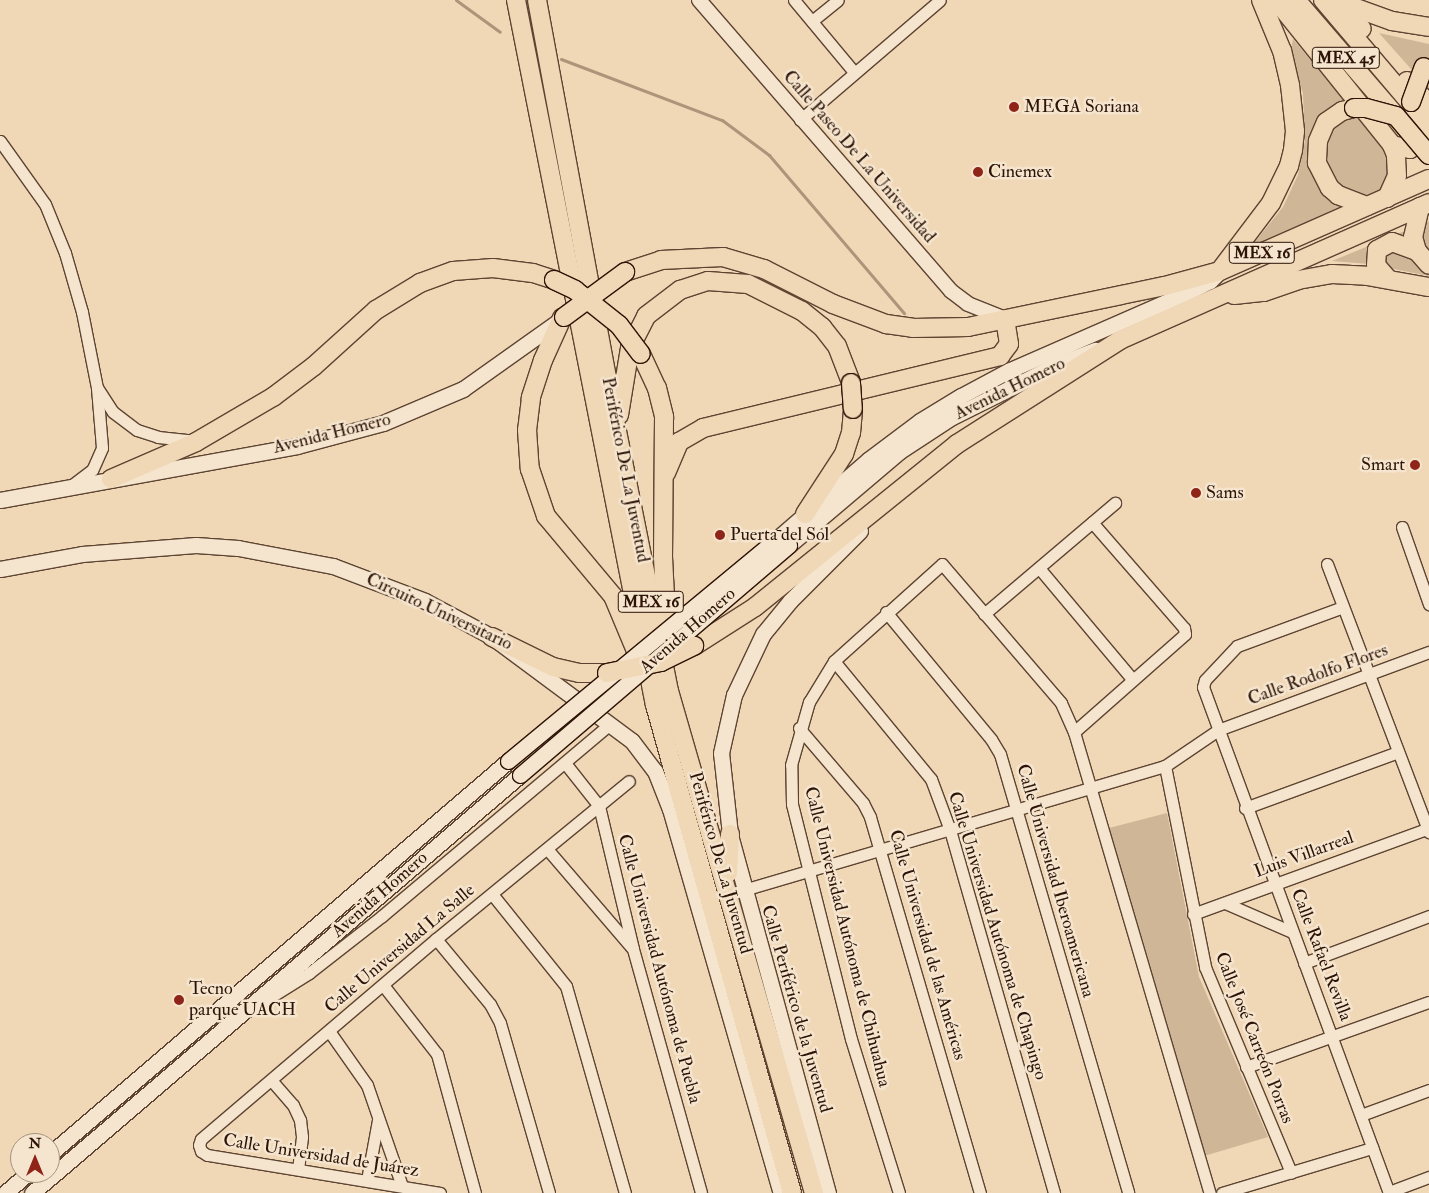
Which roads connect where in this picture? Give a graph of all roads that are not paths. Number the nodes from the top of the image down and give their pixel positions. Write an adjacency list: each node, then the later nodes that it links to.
1 (516, 0): 66 (main road, Periférico De La Juventud / MEX 16)
2 (537, 0): 40 (main road, Periférico De La Juventud / MEX 16)
3 (699, 0): 20 (street, Calle Paseo De La Universidad)
4 (794, 0): 13 (street)
5 (838, 0): 12 (street)
6 (940, 0): 16 (street)
7 (1261, 0): 32 (main road)
8 (1276, 0): 24 (main road)
9 (1296, 0): 19 (main road, MEX 45)
10 (1323, 0): 17 (main road, MEX 45)
11 (1341, 2): 14 (main road); 18 (main road)
12 (828, 4): 13 (street)
13 (812, 21): 16 (street)
14 (1429, 28)
15 (1427, 65): 17 (main road, bridge)
16 (854, 72): 20 (street)
17 (1410, 102): 21 (main road, MEX 45)
18 (1429, 104)
19 (1396, 116): 25 (main road, MEX 45, bridge); 29 (main road, bridge)
20 (800, 120): 37 (street, Calle Paseo De La Universidad)
21 (1429, 125)
22 (1429, 136): 24 (main road)
23 (0, 141): 39 (street)
24 (1392, 145): 27 (main road)
25 (1429, 155)
26 (1429, 179): 27 (main road, Avenida Homero / MEX 16)
27 (1387, 198): 29 (main road, Avenida Homero / MEX 16)
28 (1424, 205): 30 (main road); 35 (main road, Avenida Homero / MEX 16)
29 (1367, 206): 32 (main road, Avenida Homero / MEX 16)
30 (1417, 251): 31 (main road); 33 (main road)
31 (1429, 265)
32 (1220, 271): 37 (main road, Avenida Homero / MEX 16); 48 (main road, Avenida Homero)
33 (1388, 279): 34 (main road); 35 (main road)
34 (1429, 287)
35 (1223, 296): 38 (main road, Avenida Homero / MEX 16)
36 (563, 318): 37 (main road, Avenida Homero / MEX 16, bridge); 43 (main road, Avenida Homero / MEX 16); 66 (main road)
37 (1005, 319): 42 (main road)
38 (1120, 340): 44 (main road, MEX 16); 51 (main road, Avenida Homero)
39 (97, 388): 41 (street); 45 (street)
40 (617, 431): 48 (main road, bridge); 65 (main road, Periférico De La Juventud / MEX 16)
41 (196, 442): 42 (main road, bridge); 43 (main road)
42 (666, 473): 65 (main road)
43 (112, 479): 45 (main road, Avenida Homero / MEX 16)
44 (910, 484): 60 (main road, Avenida Homero / MEX 16); 81 (main road, Periférico De La Juventud)
45 (70, 487): 46 (main road, MEX 16)
46 (0, 500)
47 (1115, 503): 49 (street)
48 (805, 514): 51 (main road, Avenida Homero)
49 (1092, 522): 53 (street); 64 (street)
50 (1402, 527): 55 (street)
51 (783, 541): 97 (main road, Avenida Homero, bridge); 107 (main road, Avenida Homero, bridge)
52 (1327, 564): 56 (street)
53 (1039, 568): 58 (street); 64 (street)
54 (0, 569): 59 (main road, Circuito Universitario / MEX 16)
55 (1429, 604)
56 (1343, 607): 63 (street); 69 (street, Calle Rafael Revilla)
57 (886, 612): 58 (street, Calle Universidad Autónoma de Chihuahua); 62 (street, Calle Universidad Autónoma de Chihuahua); 78 (street, Calle Universidad Iberoamericana)
58 (984, 614): 70 (street)
59 (492, 637): 60 (main road, Circuito Universitario / MEX 16, bridge); 67 (main road, Periférico De La Juventud)
60 (694, 646)
61 (1429, 652): 63 (street, Calle Rodolfo Flores)
62 (834, 661): 68 (street, Calle Universidad Autónoma de Chihuahua); 79 (street, Calle Universidad Autónoma de Chapingo)
63 (1369, 675): 69 (street, Calle Rodolfo Flores); 71 (street)
64 (1132, 680): 70 (street)
65 (669, 690): 86 (main road, Periférico De La Juventud / MEX 16)
66 (655, 705): 99 (main road, Periférico De La Juventud / MEX 16)
67 (610, 724): 72 (street); 98 (main road, Periférico De La Juventud)
68 (799, 728): 83 (street, Calle Universidad de las Américas); 84 (street, Calle Universidad Autónoma de Chihuahua)
69 (1218, 730): 73 (street, Calle Rodolfo Flores); 77 (street, Calle Rafael Revilla)
70 (1074, 732): 75 (street)
71 (1398, 752): 77 (street); 80 (street)
72 (565, 762): 76 (street, Calle Universidad Autónoma de Puebla); 97 (street)
73 (1165, 766): 75 (street, Calle Rodolfo Flores); 89 (street, Calle José Carreón Porras)
74 (629, 781): 76 (street, Calle Universidad La Salle)
75 (1090, 788): 78 (street, Calle Rodolfo Flores); 132 (street)
76 (599, 806): 82 (street, Calle Universidad La Salle); 93 (street, Calle Universidad Autónoma de Puebla)
77 (1245, 808): 85 (street, Calle Rafael Revilla)
78 (1016, 810): 79 (street, Calle Rodolfo Flores); 131 (street, Calle Universidad Iberoamericana)
79 (950, 830): 83 (street, Calle Rodolfo Flores); 130 (street, Calle Universidad Autónoma de Chapingo)
80 (1429, 830): 85 (street, Luis Villarreal)
81 (730, 834): 86 (main road)
82 (548, 850): 87 (street, Calle Universidad La Salle); 93 (street)
83 (882, 851): 84 (street, Calle Rodolfo Flores); 129 (street, Calle Universidad de las Américas)
84 (809, 872): 86 (street, Calle Rodolfo Flores); 128 (street, Calle Universidad Autónoma de Chihuahua)
85 (1275, 885): 88 (street, Luis Villarreal); 91 (street, Calle Rafael Revilla)
86 (734, 891): 126 (main road, Periférico De La Juventud / MEX 16); 127 (main road, Calle Periférico de la Juventud)
87 (492, 894): 92 (street, Calle Universidad La Salle); 122 (street)
88 (1225, 903): 89 (street, Luis Villarreal); 91 (street)
89 (1193, 914): 102 (street, Calle José Carreón Porras)
90 (1429, 916): 94 (street)
91 (1292, 932): 94 (street, Calle Rafael Revilla)
92 (436, 939): 95 (street, Calle Universidad La Salle); 121 (street)
93 (633, 949): 123 (street, Calle Universidad Autónoma de Puebla)
94 (1304, 963): 101 (street, Calle Rafael Revilla)
95 (383, 985): 100 (street, Calle Universidad La Salle); 120 (street)
96 (1429, 1002): 101 (street)
97 (246, 1010): 118 (main road, Avenida Homero)
98 (728, 1014): 99 (main road); 124 (main road)
99 (746, 1031): 125 (main road, Periférico De La Juventud / MEX 16)
100 (329, 1032): 103 (street, Calle Universidad La Salle); 106 (street)
101 (1334, 1038): 102 (street); 105 (street, Calle Rafael Revilla)
102 (1246, 1067): 111 (street, Calle José Carreón Porras)
103 (272, 1081): 108 (street, Calle Universidad La Salle); 110 (street)
104 (1429, 1090): 105 (street)
105 (1361, 1115): 109 (street, Calle Rafael Revilla)
106 (379, 1118): 113 (street); 115 (street)
107 (60, 1145)
108 (200, 1148): 110 (street, Calle Universidad de Juárez)
109 (1372, 1148): 111 (street); 116 (street, Calle Rafael Revilla)
110 (298, 1169): 113 (street, Calle Universidad de Juárez)
111 (1291, 1173): 133 (street)
112 (1429, 1176): 116 (street)
113 (367, 1180): 115 (street, Calle Universidad de Juárez)
114 (16, 1183): 117 (main road)
115 (402, 1186): 119 (street, Calle Universidad de Juárez)
116 (1389, 1192)
117 (5, 1193)
118 (32, 1193)
119 (440, 1193)
120 (474, 1193)
121 (549, 1193)
122 (625, 1193)
123 (700, 1193)
124 (781, 1193)
125 (792, 1193)
126 (814, 1193)
127 (828, 1193)
128 (899, 1193)
129 (980, 1193)
130 (1054, 1193)
131 (1128, 1193)
132 (1210, 1193)
133 (1222, 1193)

